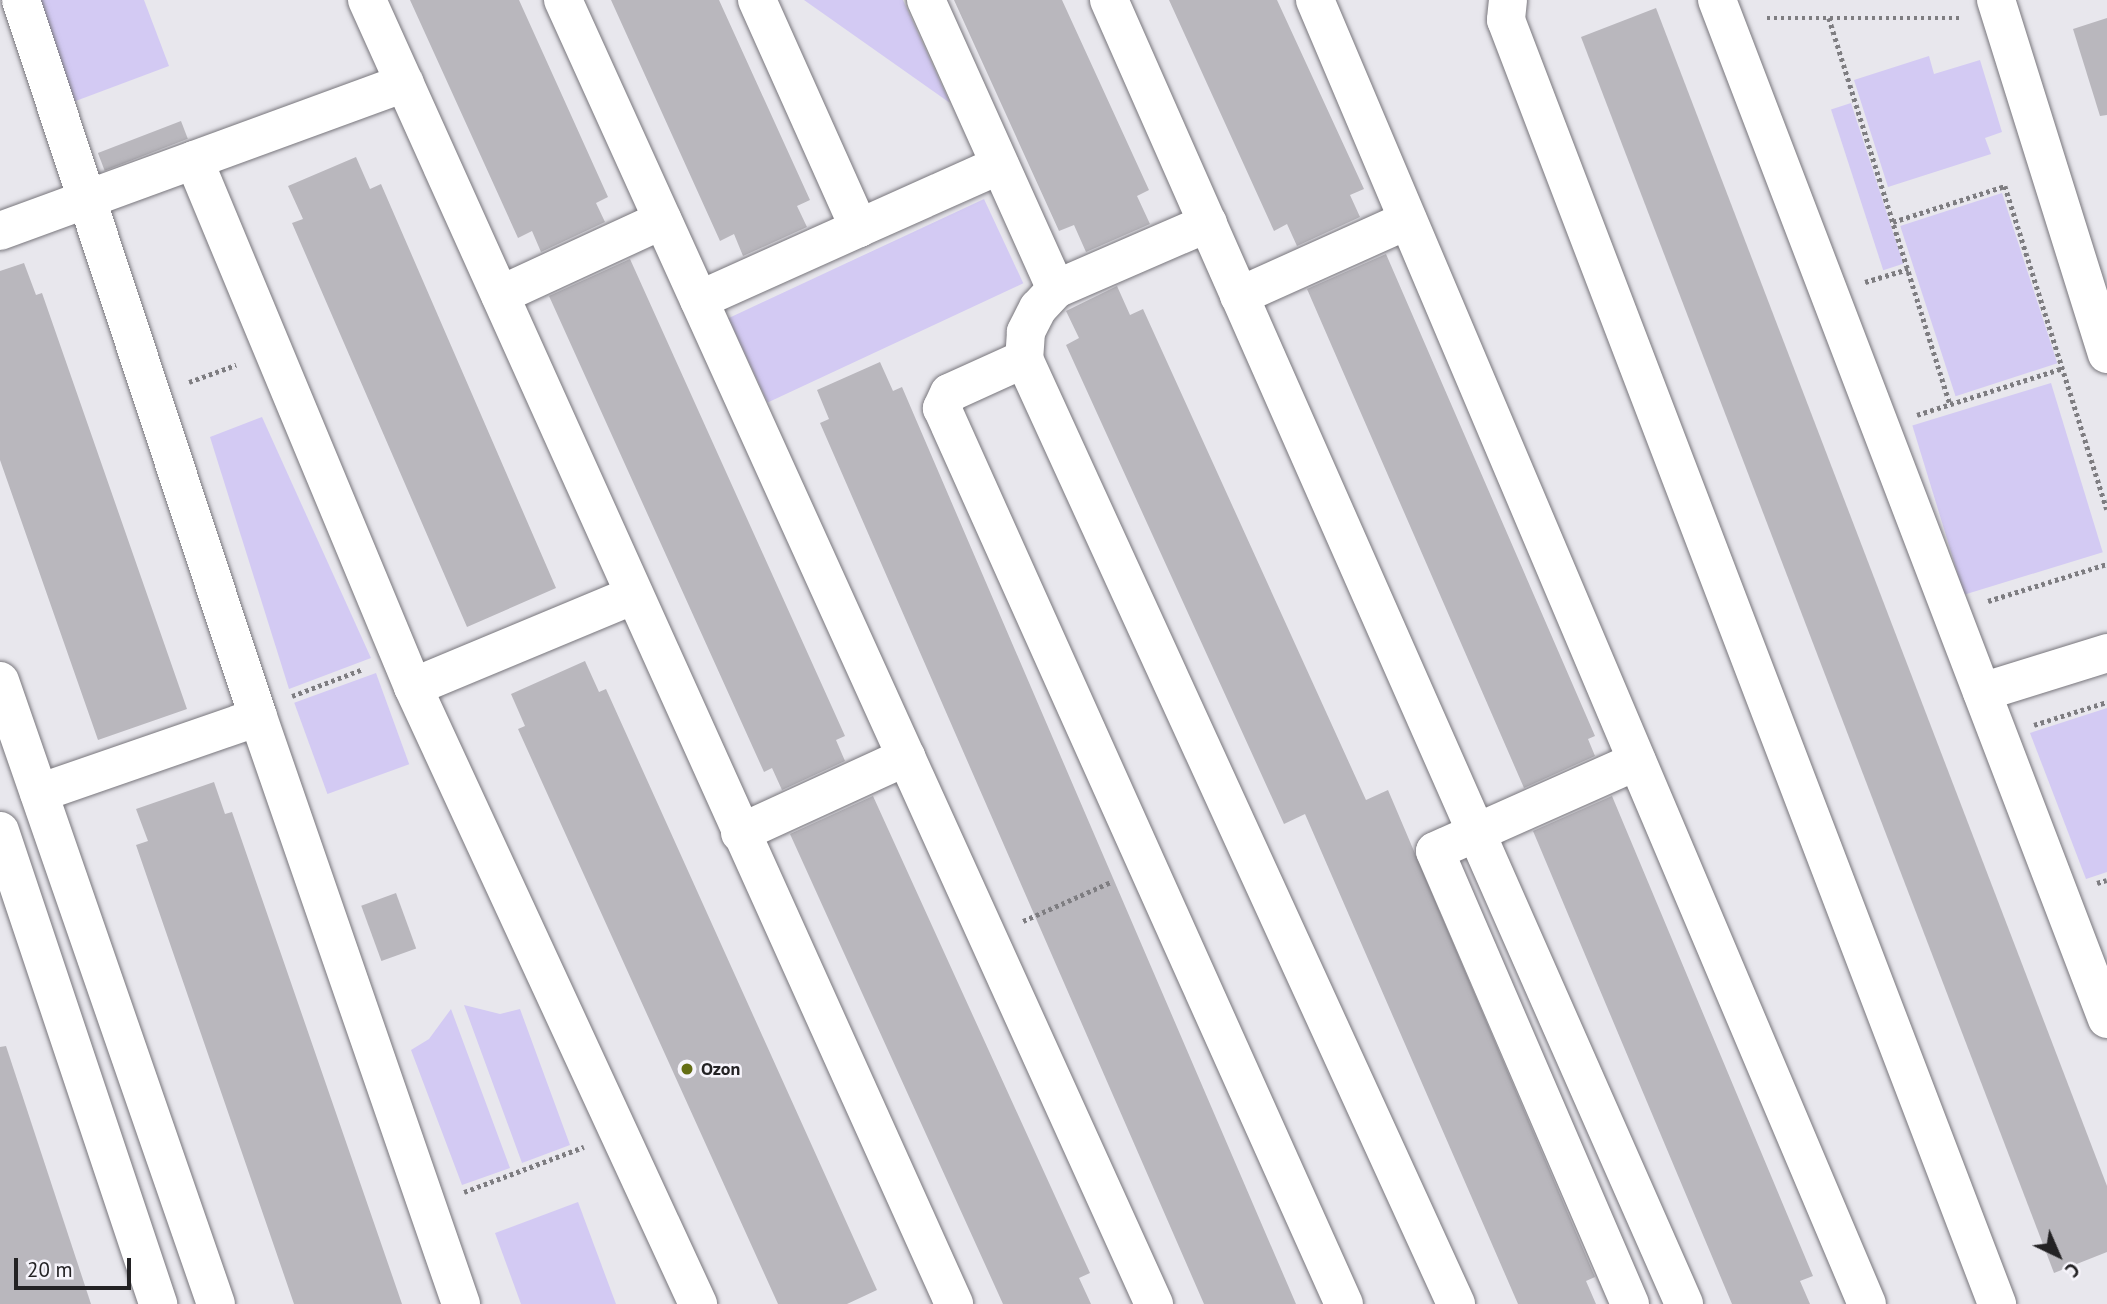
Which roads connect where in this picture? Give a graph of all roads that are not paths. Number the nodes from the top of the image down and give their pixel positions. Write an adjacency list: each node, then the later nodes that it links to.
1 (20, 0): 14 (lane)
2 (367, 0): 11 (lane)
3 (563, 0): 15 (lane)
4 (757, 0): 18 (lane)
5 (926, 0): 13 (lane)
6 (1109, 0): 17 (lane)
7 (1315, 0): 16 (lane)
8 (1508, 0): 50 (lane)
9 (1720, 9): 30 (lane)
10 (1999, 9): 24 (lane)
11 (405, 83): 12 (lane); 21 (lane)
12 (194, 160): 14 (lane); 28 (lane)
13 (1000, 165): 18 (lane); 20 (lane)
14 (86, 200): 19 (lane); 31 (lane)
15 (662, 220): 21 (lane); 23 (lane)
16 (1408, 220): 22 (lane); 33 (lane)
17 (1208, 223): 20 (lane); 22 (lane)
18 (859, 228): 23 (lane)
19 (0, 231)
20 (1056, 289): 25 (lane)
21 (500, 295): 26 (lane)
22 (1239, 296): 35 (lane)
23 (699, 300): 32 (lane)
24 (2107, 354)
25 (1024, 359): 45 (lane); 46 (lane)
26 (634, 594): 28 (lane); 37 (lane)
27 (2107, 653): 30 (lane)
28 (406, 671): 42 (lane)
29 (0, 681): 34 (lane)
30 (1982, 692): 38 (lane)
31 (257, 714): 34 (lane); 41 (lane)
32 (906, 757): 37 (lane); 44 (lane)
33 (1637, 761): 35 (lane); 49 (lane)
34 (39, 793): 40 (lane)
35 (1475, 830): 47 (lane); 48 (lane)
36 (0, 831): 39 (lane)
37 (740, 833): 43 (lane)
38 (2107, 1019)
39 (158, 1304)
40 (216, 1304)
41 (461, 1304)
42 (698, 1304)
43 (954, 1304)
44 (1154, 1304)
45 (1344, 1304)
46 (1456, 1304)
47 (1630, 1304)
48 (1684, 1304)
49 (1867, 1304)
50 (1997, 1304)

